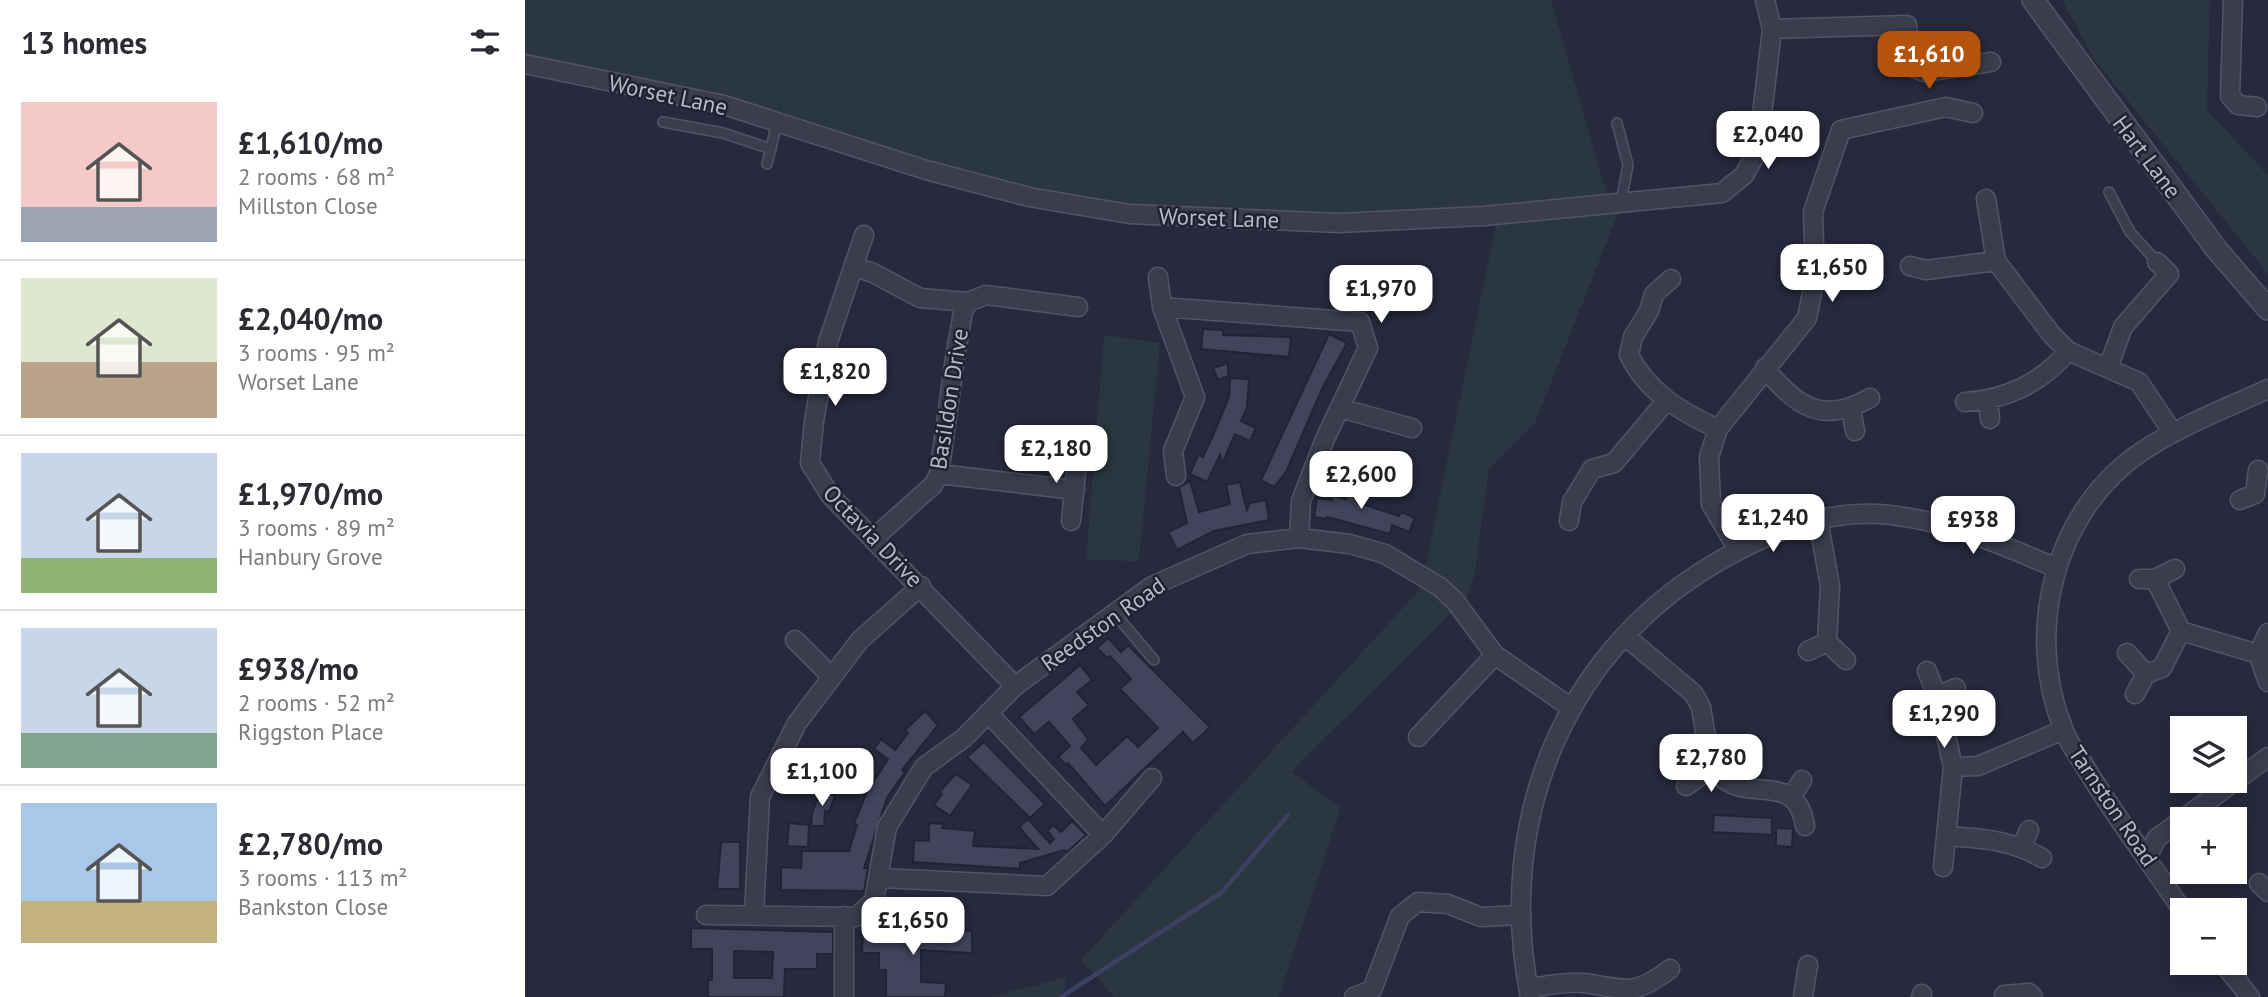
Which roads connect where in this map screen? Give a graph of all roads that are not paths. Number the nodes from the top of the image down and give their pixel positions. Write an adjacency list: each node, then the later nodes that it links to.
1 (1765, 0): 4 (street, Worset Lane)
2 (2033, 0): 27 (street, Hart Lane)
3 (2233, 0): 7 (street)
4 (1772, 30): 5 (street); 16 (street, Worset Lane)
5 (1991, 62)
6 (525, 64): 10 (street, Worset Lane)
7 (2257, 107)
8 (1973, 113): 29 (street)
9 (663, 122): 12 (lane)
10 (777, 123): 12 (lane); 16 (street, Worset Lane)
11 (1617, 123): 16 (lane)
12 (771, 149): 13 (lane)
13 (767, 164)
14 (2109, 192): 21 (lane)
15 (1986, 199): 18 (street)
16 (1621, 202)
17 (863, 235): 20 (street, Octavia Drive)
18 (1996, 261): 19 (street); 28 (street)
19 (1910, 266)
20 (855, 267): 24 (street); 51 (street, Octavia Drive)
21 (2168, 273): 30 (street)
22 (1158, 277): 26 (street)
23 (1671, 279): 33 (street)
24 (968, 302): 25 (street, Basildon Drive); 43 (street, Basildon Drive)
25 (1077, 307)
26 (1163, 307): 35 (street); 44 (street)
27 (2268, 309)
28 (2068, 351): 30 (street); 34 (street)
29 (1766, 368): 36 (street); 38 (street)
30 (2108, 368): 40 (street)
31 (2268, 389): 40 (street, Tarnston Road)
32 (1870, 398): 36 (street)
33 (1666, 401): 38 (street); 49 (street)
34 (1965, 402)
35 (1340, 408): 37 (street); 50 (street)
36 (1851, 408): 39 (street)
37 (1412, 428)
38 (1718, 429): 52 (street)
39 (1855, 431)
40 (2173, 433): 53 (street, Tarnston Road)
41 (1078, 454): 45 (street)
42 (2258, 470): 46 (street)
43 (939, 474): 45 (street); 51 (street, Basildon Drive)
44 (1176, 476)
45 (1075, 489): 48 (street)
46 (2254, 498)
47 (1818, 519): 52 (street); 53 (street); 61 (street)
48 (1070, 521)
49 (1569, 521)
50 (1299, 538): 56 (street, Reedston Road); 65 (street, Reedston Road)
51 (873, 539): 55 (street, Octavia Drive)
52 (1738, 550): 59 (street)
53 (2056, 568): 78 (street, Tarnston Road)
54 (2175, 569): 57 (street)
55 (921, 586): 70 (street); 72 (street, Octavia Drive)
56 (1115, 614): 66 (lane); 72 (street, Reedston Road)
57 (2181, 631): 64 (street); 69 (street)
58 (2268, 633): 64 (street)
59 (1625, 636): 76 (street); 82 (street)
60 (795, 640): 70 (street)
61 (1827, 642): 62 (street); 67 (street)
62 (1808, 651)
63 (2127, 653): 69 (street)
64 (2258, 654): 71 (street)
65 (1495, 655): 76 (street, Reedston Road); 79 (street)
66 (1154, 660)
67 (1846, 660)
68 (1927, 671): 75 (street)
69 (2146, 674): 74 (street)
70 (832, 677): 97 (street)
71 (2268, 682)
72 (1015, 686): 77 (street, Reedston Road)
73 (1956, 688): 75 (street)
74 (2136, 694)
75 (1937, 696): 81 (street)
76 (1570, 707): 99 (street)
77 (988, 713): 90 (street); 95 (street, Reedston Road)
78 (2063, 730): 81 (street); 92 (street, Tarnston Road)
79 (1417, 737)
80 (2268, 757): 87 (street)
81 (1953, 767): 91 (street)
82 (1711, 768): 85 (street); 86 (street)
83 (1152, 778): 90 (street)
84 (1802, 780): 86 (street)
85 (1686, 786)
86 (1791, 797): 88 (street)
87 (2199, 807)
88 (1805, 827)
89 (2170, 828): 92 (street)
90 (1103, 835): 95 (street)
91 (1946, 836): 93 (street); 94 (street)
92 (2147, 857): 96 (street, Tarnston Road)
93 (2042, 858)
94 (1943, 867)
95 (880, 878): 100 (street, Reedston Road)
96 (2174, 898)
97 (754, 913): 98 (street, Reedston Road); 100 (street, Reedston Road)
98 (706, 915)
99 (1520, 915): 104 (street); 107 (street)
100 (844, 916): 106 (street)
101 (1808, 965): 108 (street)
102 (1670, 969): 104 (street)
103 (2233, 975): 110 (street)
104 (1529, 992)
105 (2004, 995): 109 (street)
106 (844, 997)
107 (1354, 997)
108 (1803, 997)
109 (2033, 997)
110 (2250, 997)

